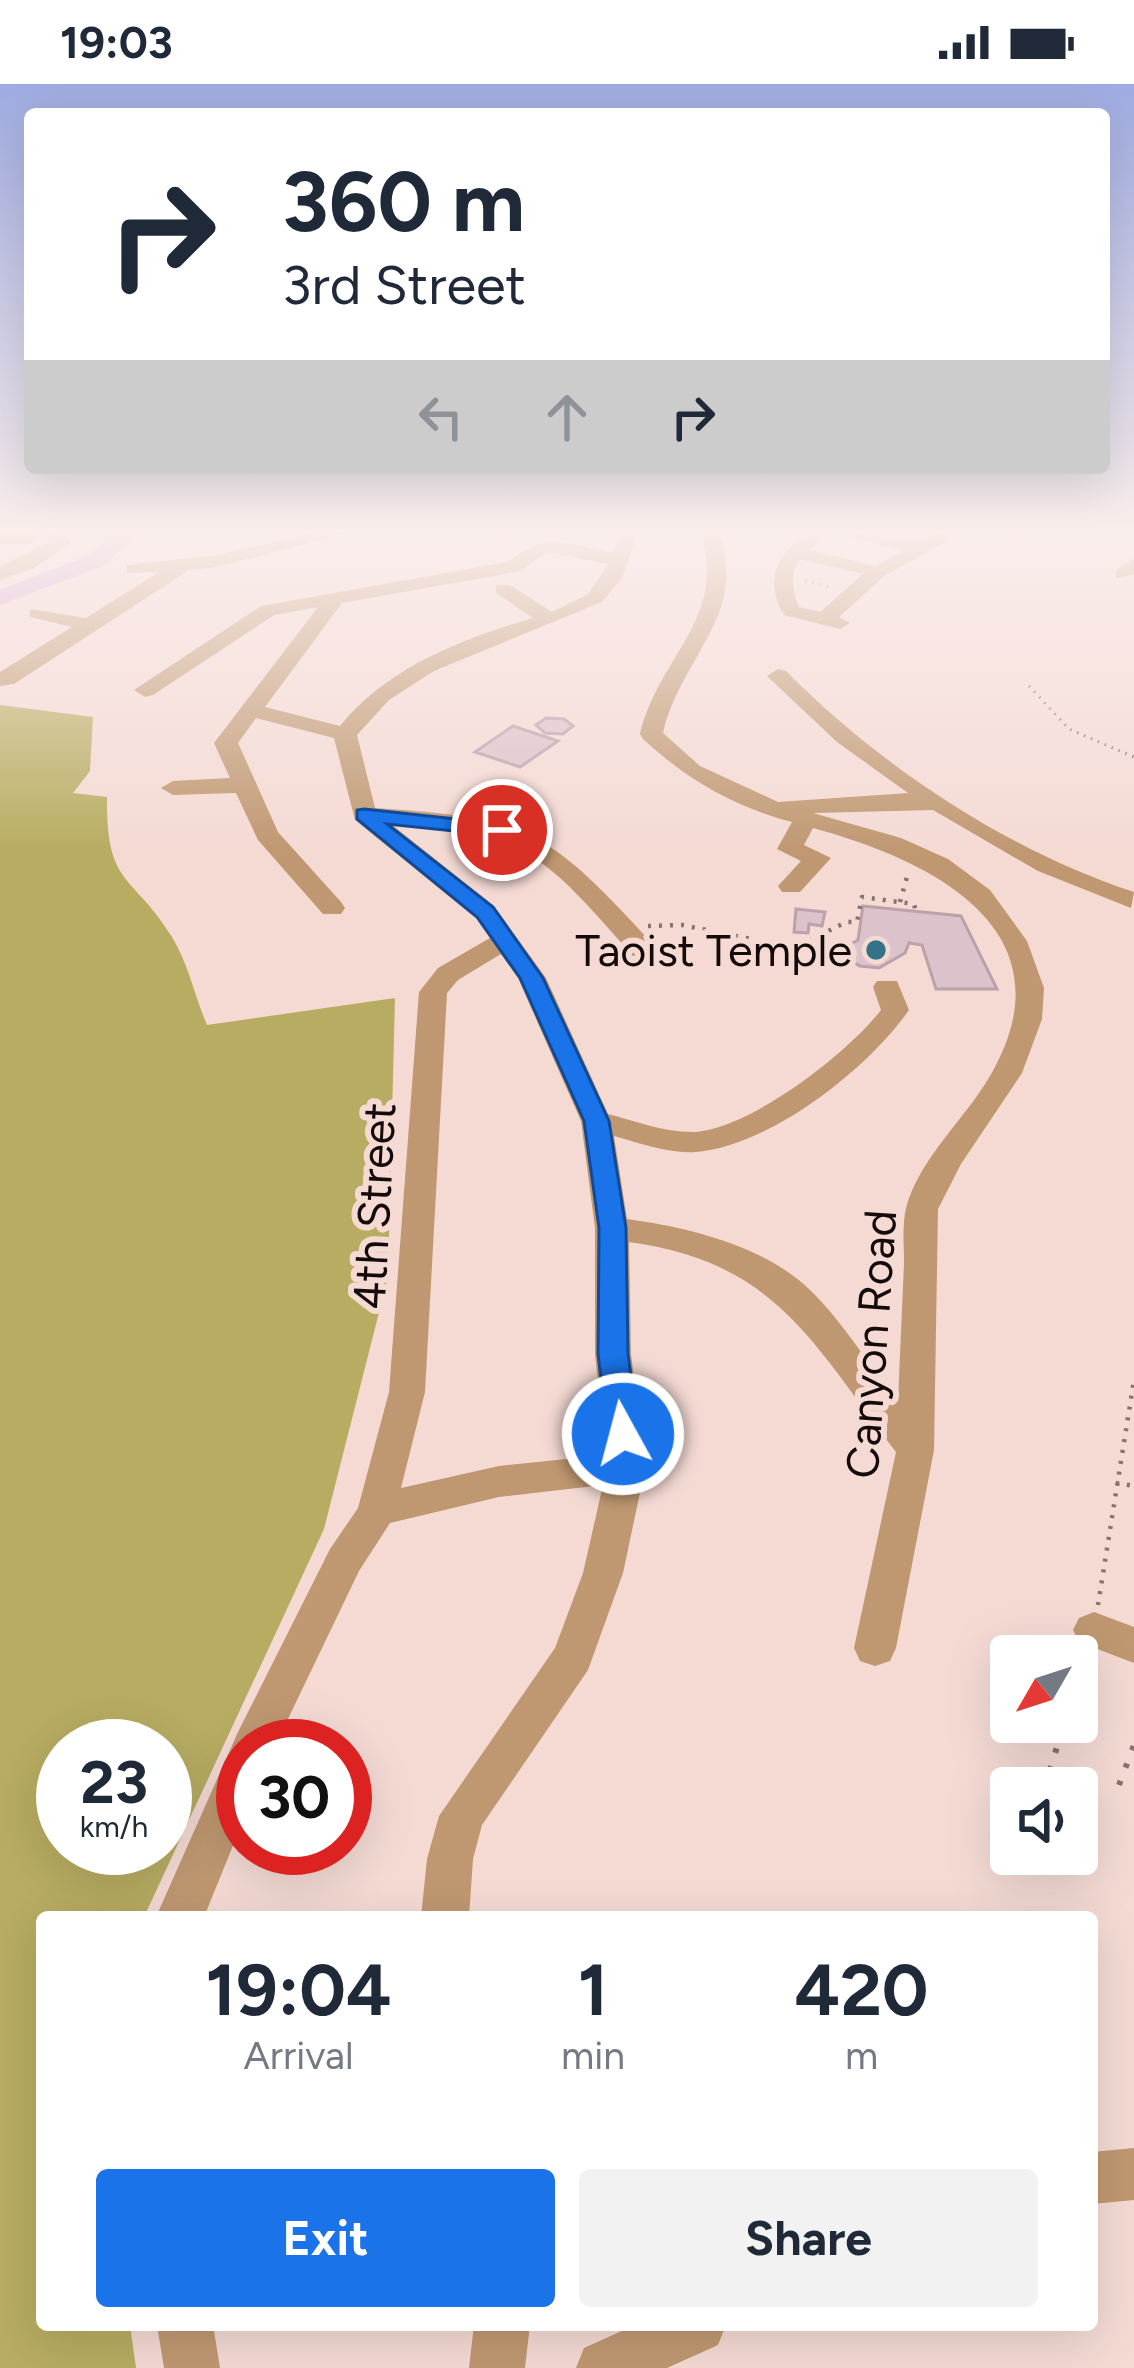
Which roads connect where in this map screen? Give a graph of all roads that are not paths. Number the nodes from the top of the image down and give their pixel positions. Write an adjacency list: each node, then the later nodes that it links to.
1 (68, 639): 7 (street)
2 (224, 639): 8 (street)
3 (305, 639): 9 (street)
4 (493, 639): 10 (street)
5 (695, 639): 15 (street, Canyon Road)
6 (778, 676): 13 (street)
7 (0, 679)
8 (146, 690)
9 (252, 710): 10 (street); 11 (street)
10 (345, 734): 14 (street)
11 (244, 785): 12 (street); 18 (street)
12 (173, 788)
13 (945, 806): 15 (street); 17 (street)
14 (364, 815): 19 (street); 20 (street)
15 (792, 815): 16 (street); 24 (street, Canyon Road)
16 (791, 886)
17 (1131, 900)
18 (332, 908)
19 (505, 940): 22 (street); 26 (street, 4th Street)
20 (644, 950)
21 (886, 987): 22 (street)
22 (596, 1121): 23 (street)
23 (613, 1228): 24 (street); 25 (street)
24 (915, 1450): 29 (street, Canyon Road)
25 (626, 1469): 26 (street); 33 (street)
26 (376, 1512): 30 (street)
27 (1094, 1630): 28 (street)
28 (1134, 1645)
29 (875, 1648)
30 (266, 1719)
31 (216, 1831): 32 (street)
32 (183, 1911)
33 (446, 1911)
34 (1134, 2174): 35 (street)
35 (1098, 2177)
36 (185, 2331): 39 (street)
37 (501, 2331): 40 (street)
38 (685, 2331): 41 (street)
39 (192, 2368)
40 (497, 2368)
41 (604, 2368)

